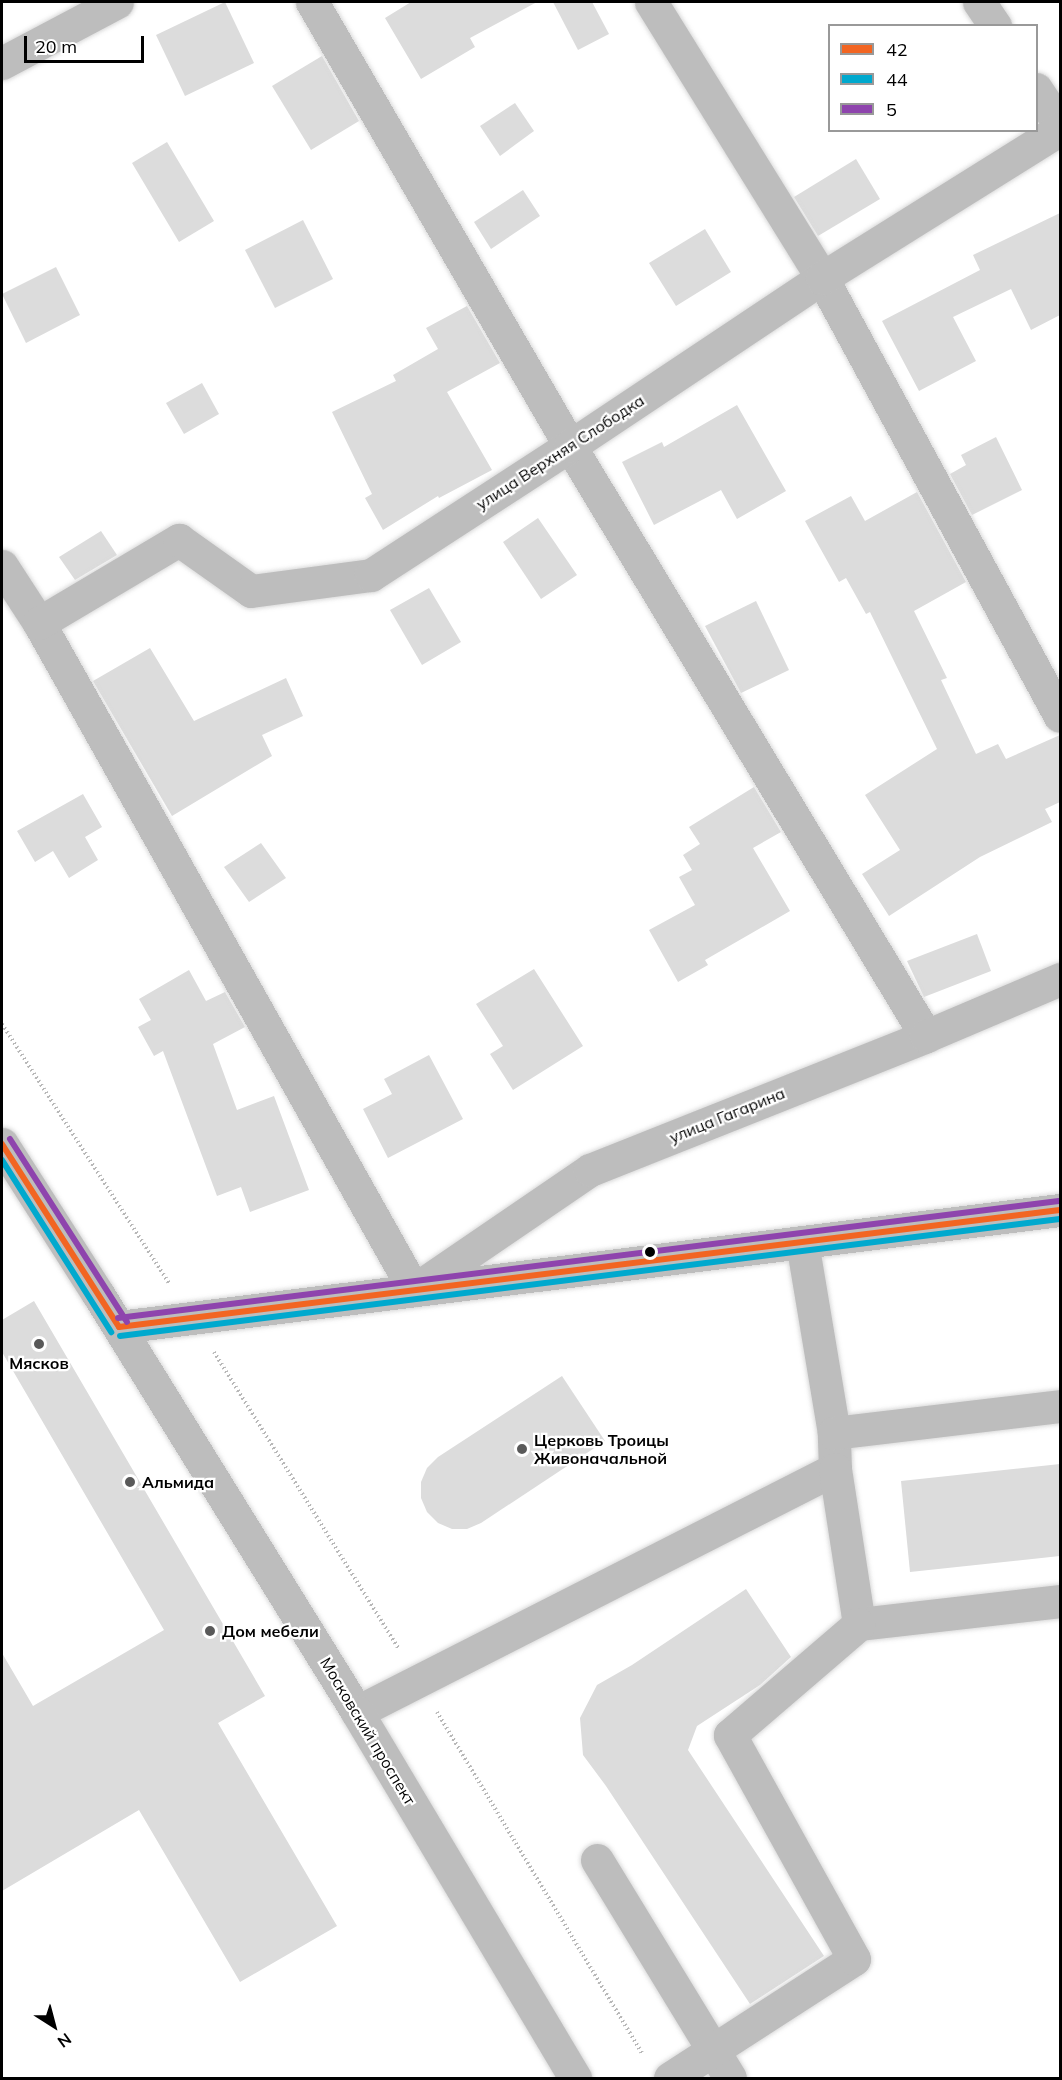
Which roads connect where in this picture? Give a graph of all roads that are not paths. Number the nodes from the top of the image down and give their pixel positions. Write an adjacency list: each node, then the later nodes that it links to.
1 (117, 2): 6 (street)
2 (312, 2): 10 (street)
3 (651, 2): 9 (street)
4 (979, 2): 5 (street)
5 (994, 24)
6 (2, 63)
7 (1038, 92): 8 (street)
8 (1060, 127): 9 (street, улица Верхняя Слободка)
9 (822, 278): 10 (street, улица Верхняя Слободка); 13 (street)
10 (570, 446): 12 (street, улица Верхняя Слободка); 15 (street)
11 (2, 566): 12 (street)
12 (39, 623): 19 (street)
13 (1060, 716)
14 (1060, 979): 15 (street, улица Гагарина)
15 (926, 1036): 19 (street, улица Гагарина)
16 (2, 1144): 20 (street, Московский проспект)
17 (1060, 1210): 18 (street)
18 (802, 1242): 19 (street); 22 (street)
19 (414, 1290): 20 (street)
20 (118, 1327): 26 (street, Московский проспект)
21 (1060, 1406): 22 (street)
22 (834, 1433): 23 (street)
23 (835, 1469): 25 (street); 26 (street)
24 (1060, 1601): 25 (street)
25 (860, 1624): 28 (street)
26 (357, 1712): 30 (street, Московский проспект)
27 (597, 1860): 28 (street)
28 (714, 2050): 29 (street); 31 (street)
29 (658, 2068)
30 (575, 2079)
31 (730, 2079)

